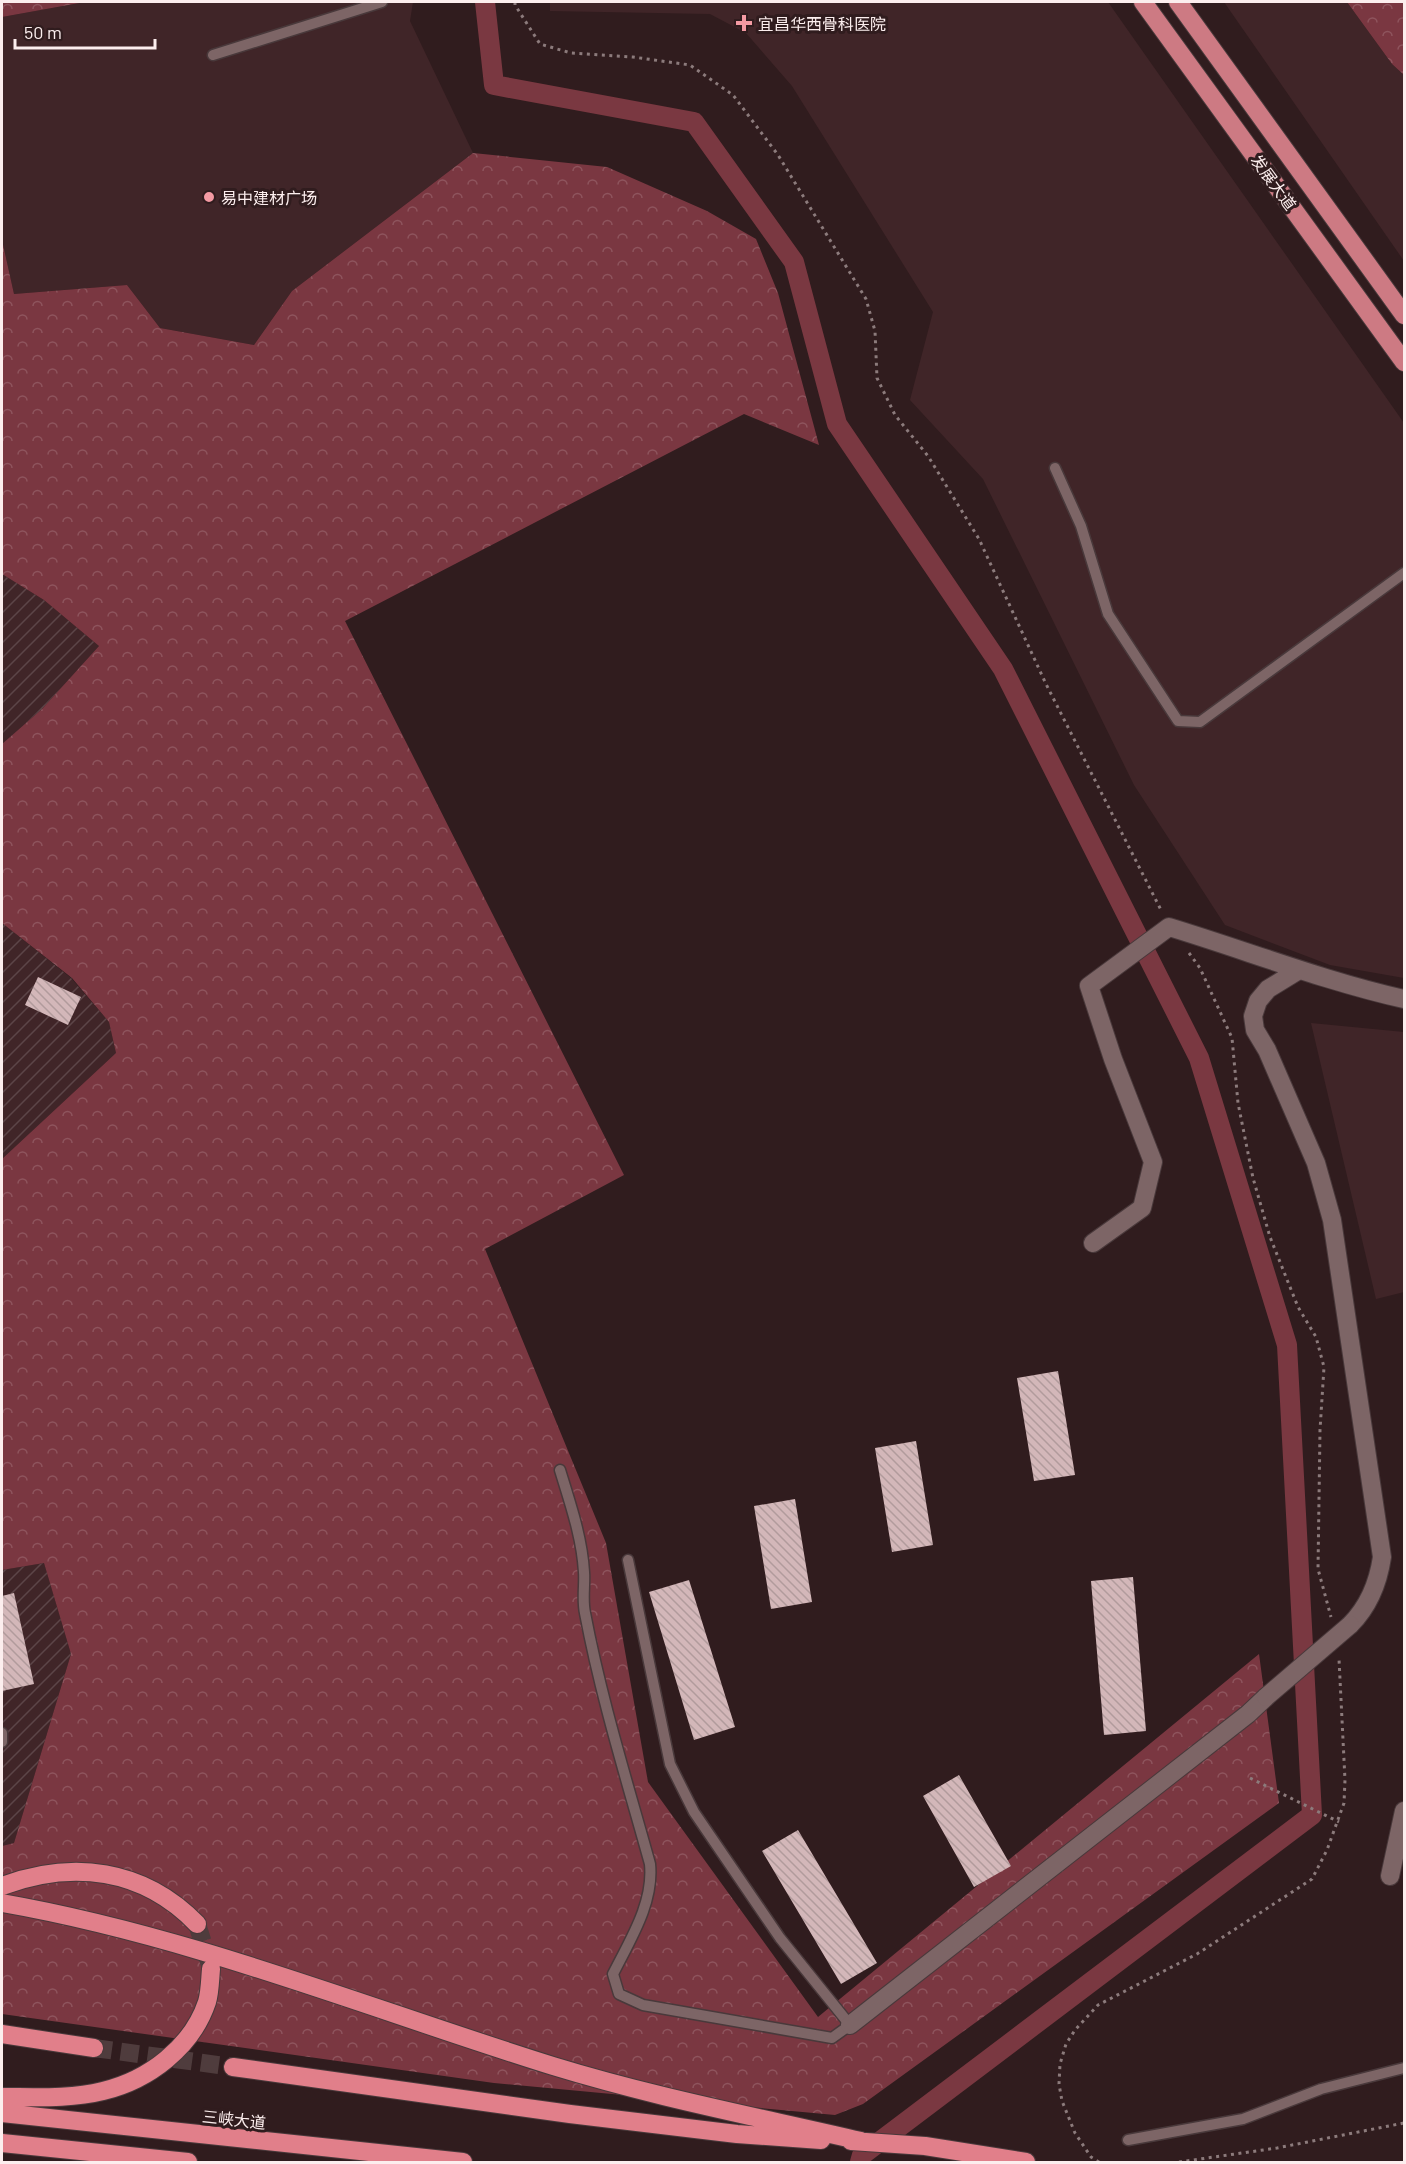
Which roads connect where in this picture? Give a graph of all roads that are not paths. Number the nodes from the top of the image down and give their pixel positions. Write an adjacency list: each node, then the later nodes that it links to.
1 (382, 2): 4 (lane)
2 (1143, 2): 6 (highway, 发展大道)
3 (1178, 2): 5 (highway, 发展大道)
4 (213, 55)
5 (1404, 315)
6 (1404, 362)
7 (1055, 468): 8 (lane)
8 (1404, 573)
9 (1299, 970): 10 (street); 11 (street); 22 (street, bridge)
10 (1404, 999)
11 (1093, 1243)
12 (560, 1470): 22 (lane)
13 (628, 1560): 22 (lane)
14 (2, 1734): 15 (lane)
15 (2, 1742)
16 (1404, 1811): 17 (street)
17 (1390, 1876)
18 (2, 1886): 20 (highway)
19 (2, 1903): 30 (highway)
20 (197, 1924)
21 (211, 1970): 27 (highway)
22 (850, 2025)
23 (2, 2034): 24 (highway)
24 (94, 2048)
25 (233, 2067): 30 (highway)
26 (1404, 2068): 29 (lane)
27 (2, 2097)
28 (2, 2113): 33 (highway, 三峡大道)
29 (1128, 2140)
30 (861, 2141): 34 (highway)
31 (2, 2143): 32 (highway)
32 (188, 2163)
33 (463, 2163)
34 (1026, 2163)

